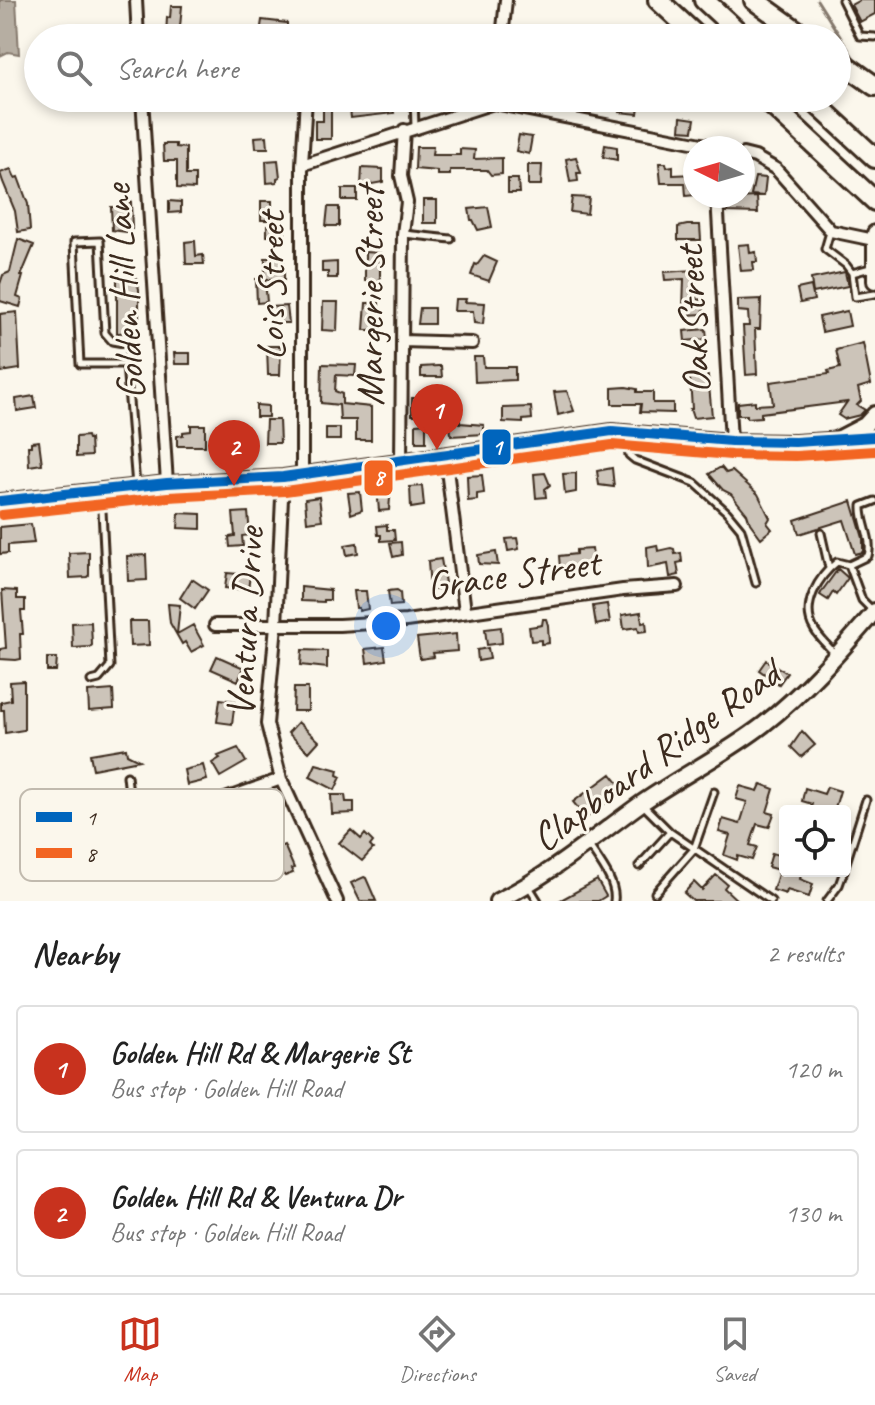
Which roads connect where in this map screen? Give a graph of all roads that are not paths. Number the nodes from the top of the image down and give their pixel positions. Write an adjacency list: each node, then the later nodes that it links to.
1 (136, 0): 7 (street)
2 (506, 0): 8 (street)
3 (658, 0): 9 (highway)
4 (704, 0): 10 (highway)
5 (754, 0): 11 (highway)
6 (842, 0): 12 (lane)
7 (137, 24)
8 (503, 24)
9 (684, 24)
10 (730, 24)
11 (787, 24)
12 (875, 37)
13 (851, 69): 14 (highway)
14 (875, 86)
15 (143, 112): 48 (street, Golden Hill Lane)
16 (305, 112): 26 (street, Lois Street)
17 (412, 112): 22 (lane)
18 (459, 112): 22 (street)
19 (550, 112): 23 (street)
20 (779, 112): 27 (highway)
21 (825, 112): 24 (highway)
22 (409, 129): 26 (street); 30 (street, Margerie Street)
23 (683, 140)
24 (869, 152)
25 (755, 159): 29 (street)
26 (302, 165): 46 (street, Lois Street)
27 (875, 201)
28 (718, 208): 43 (street, Oak Street)
29 (831, 231): 31 (street); 33 (lane)
30 (403, 234): 32 (lane); 36 (street, Margerie Street)
31 (874, 237): 34 (main road)
32 (451, 239)
33 (852, 273): 34 (lane); 35 (lane)
34 (874, 274)
35 (875, 294)
36 (402, 341): 37 (street); 45 (street, Margerie Street)
37 (472, 343)
38 (126, 364): 38 (lane); 49 (lane)
39 (875, 414): 42 (main road)
40 (623, 432): 43 (street); 44 (street); 56 (lane)
41 (875, 437): 42 (street)
42 (836, 440): 43 (street)
43 (731, 441)
44 (445, 454): 45 (street); 58 (street)
45 (401, 461): 46 (street)
46 (302, 474): 47 (street)
47 (283, 477): 48 (street); 61 (street, Ventura Drive)
48 (167, 483): 49 (street)
49 (136, 486): 50 (street)
50 (101, 490): 51 (street); 63 (lane)
51 (0, 501)
52 (875, 501): 54 (lane)
53 (821, 533): 55 (lane)
54 (849, 565): 55 (lane); 59 (lane)
55 (829, 568): 62 (lane)
56 (756, 583)
57 (677, 586): 58 (street, Grace Street)
58 (465, 611): 61 (street, Grace Street)
59 (875, 612): 62 (main road, Clapboard Ridge Road)
60 (215, 625): 61 (street, Grace Street)
61 (276, 625): 65 (street, Ventura Drive)
62 (835, 655): 70 (main road, Clapboard Ridge Road)
63 (91, 681)
64 (127, 776): 66 (lane)
65 (281, 779): 67 (street); 80 (street, Ventura Drive)
66 (128, 789)
67 (253, 789)
68 (714, 792): 74 (lane)
69 (866, 800): 73 (lane)
70 (641, 804): 71 (lane); 72 (main road, Clapboard Ridge Road)
71 (670, 832): 74 (lane); 75 (lane)
72 (588, 843): 77 (main road, Clapboard Ridge Road); 83 (lane)
73 (851, 847)
74 (694, 849): 78 (lane); 84 (lane)
75 (639, 866)
76 (842, 877): 85 (lane)
77 (528, 885): 79 (main road, Clapboard Ridge Road); 82 (lane)
78 (655, 893)
79 (511, 898): 81 (main road, Clapboard Ridge Road)
80 (337, 901)
81 (497, 901)
82 (538, 901)
83 (614, 901)
84 (771, 901)
85 (827, 901)

